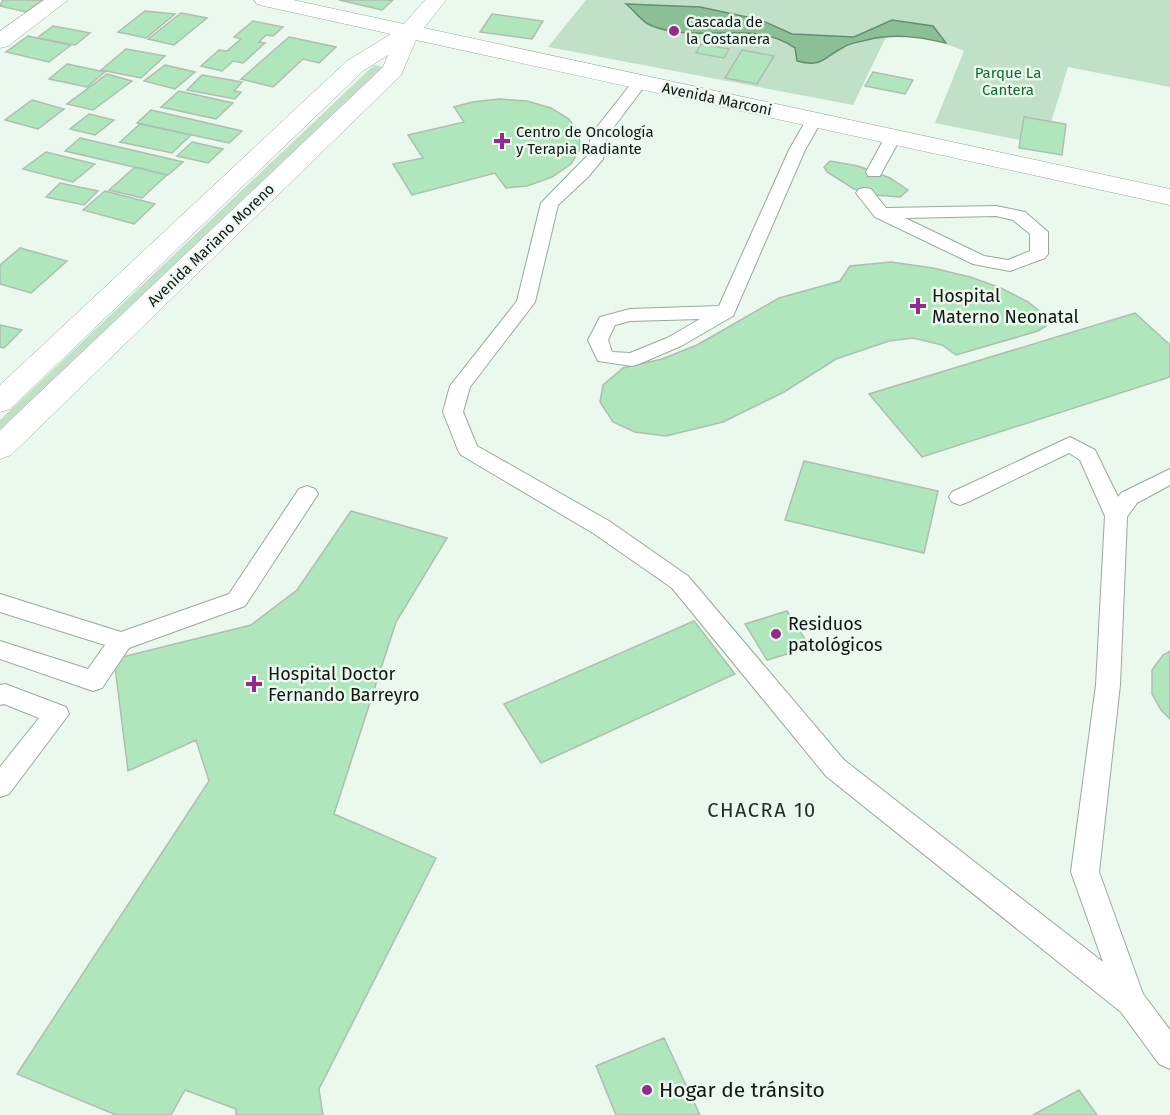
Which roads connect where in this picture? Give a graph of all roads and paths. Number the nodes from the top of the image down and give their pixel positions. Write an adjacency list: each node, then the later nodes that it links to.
1 (58, 0): 5 (main road)
2 (264, 0): 4 (main road, Avenida Marconi)
3 (436, 0): 4 (main road, Avenida Mariano Moreno)
4 (408, 33): 6 (main road, Avenida Marconi); 14 (main road, Avenida Mariano Moreno); 15 (main road, Avenida Mariano Moreno)
5 (0, 41)
6 (639, 83): 7 (main road, Avenida Marconi); 25 (lane)
7 (814, 120): 8 (main road, Avenida Marconi); 13 (lane)
8 (893, 137): 9 (lane); 11 (main road, Avenida Marconi)
9 (874, 172)
10 (866, 193): 12 (lane)
11 (1170, 197)
12 (880, 213): 12 (lane)
13 (726, 312): 13 (lane)
14 (0, 402)
15 (0, 447)
16 (1170, 476): 19 (lane)
17 (307, 494): 21 (lane)
18 (960, 497): 19 (lane)
19 (1116, 516): 25 (lane)
20 (0, 603): 21 (lane)
21 (121, 641): 22 (lane)
22 (0, 650)
23 (0, 695): 24 (lane)
24 (0, 786)
25 (1131, 1002): 26 (lane)
26 (1170, 1054)

